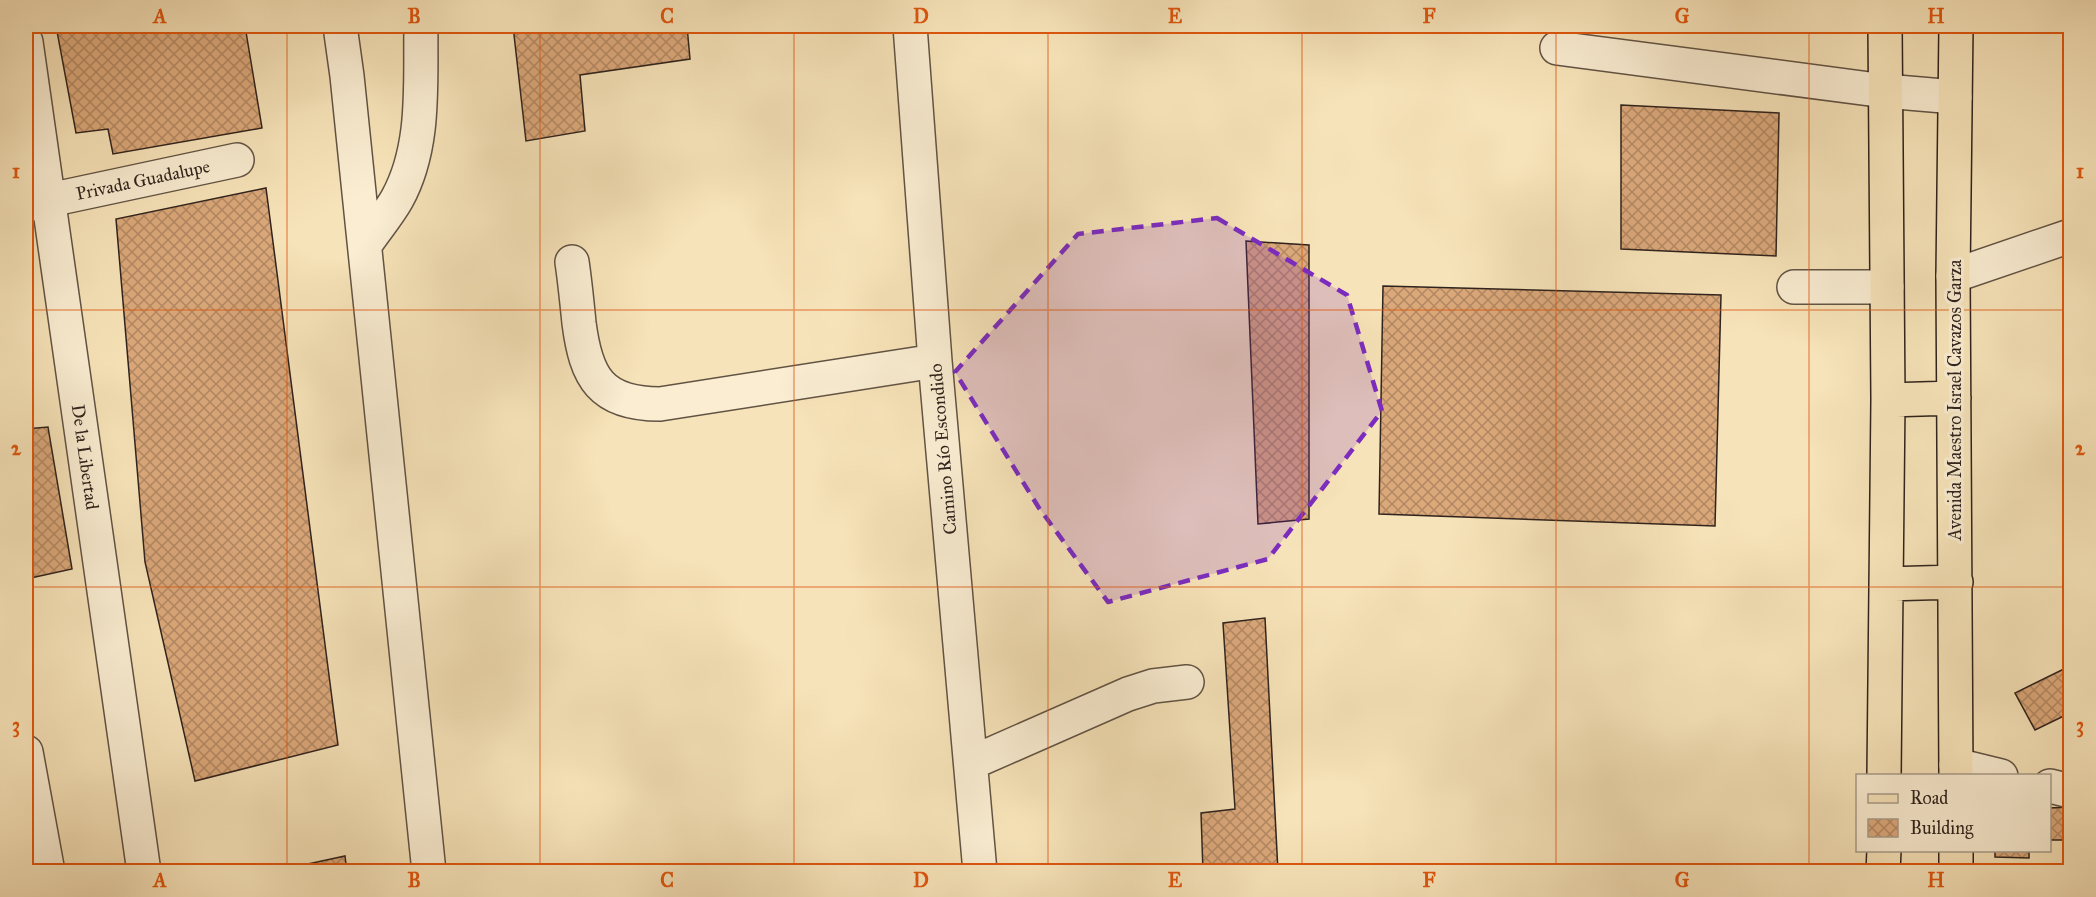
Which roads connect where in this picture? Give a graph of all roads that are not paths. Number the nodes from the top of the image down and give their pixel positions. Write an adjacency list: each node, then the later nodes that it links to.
1 (340, 26): 13 (street)
2 (421, 26): 13 (street)
3 (910, 26): 18 (street, Camino Río Escondido)
4 (1886, 26): 8 (main road)
5 (1956, 26): 9 (main road, Avenida Maestro Israel Cavazos Garza)
6 (26, 42): 11 (street, De la Libertad)
7 (1557, 48): 8 (street)
8 (1886, 91): 9 (street); 17 (main road)
9 (1955, 98): 15 (main road, Avenida Maestro Israel Cavazos Garza)
10 (237, 160): 11 (street, Privada Guadalupe)
11 (37, 203): 34 (street, De la Libertad)
12 (2070, 236): 15 (street)
13 (364, 245): 35 (street)
14 (572, 262): 18 (street)
15 (1953, 276): 19 (main road, Avenida Maestro Israel Cavazos Garza)
16 (1794, 287): 17 (street)
17 (1887, 288): 20 (main road)
18 (935, 361): 25 (street, Camino Río Escondido)
19 (1954, 398): 20 (main road); 21 (main road, Avenida Maestro Israel Cavazos Garza)
20 (1888, 400): 22 (main road)
21 (1956, 582): 22 (main road); 26 (main road, Avenida Maestro Israel Cavazos Garza)
22 (1886, 584): 27 (main road)
23 (1187, 682): 25 (street)
24 (26, 752): 33 (street)
25 (971, 763): 36 (street, Camino Río Escondido)
26 (1956, 770): 28 (street)
27 (1884, 774)
28 (1986, 774)
29 (2051, 786): 30 (street)
30 (2070, 791)
31 (1884, 852): 37 (main road)
32 (1956, 852): 38 (main road)
33 (48, 872)
34 (144, 872)
35 (429, 872)
36 (980, 872)
37 (1883, 872)
38 (1956, 872)

